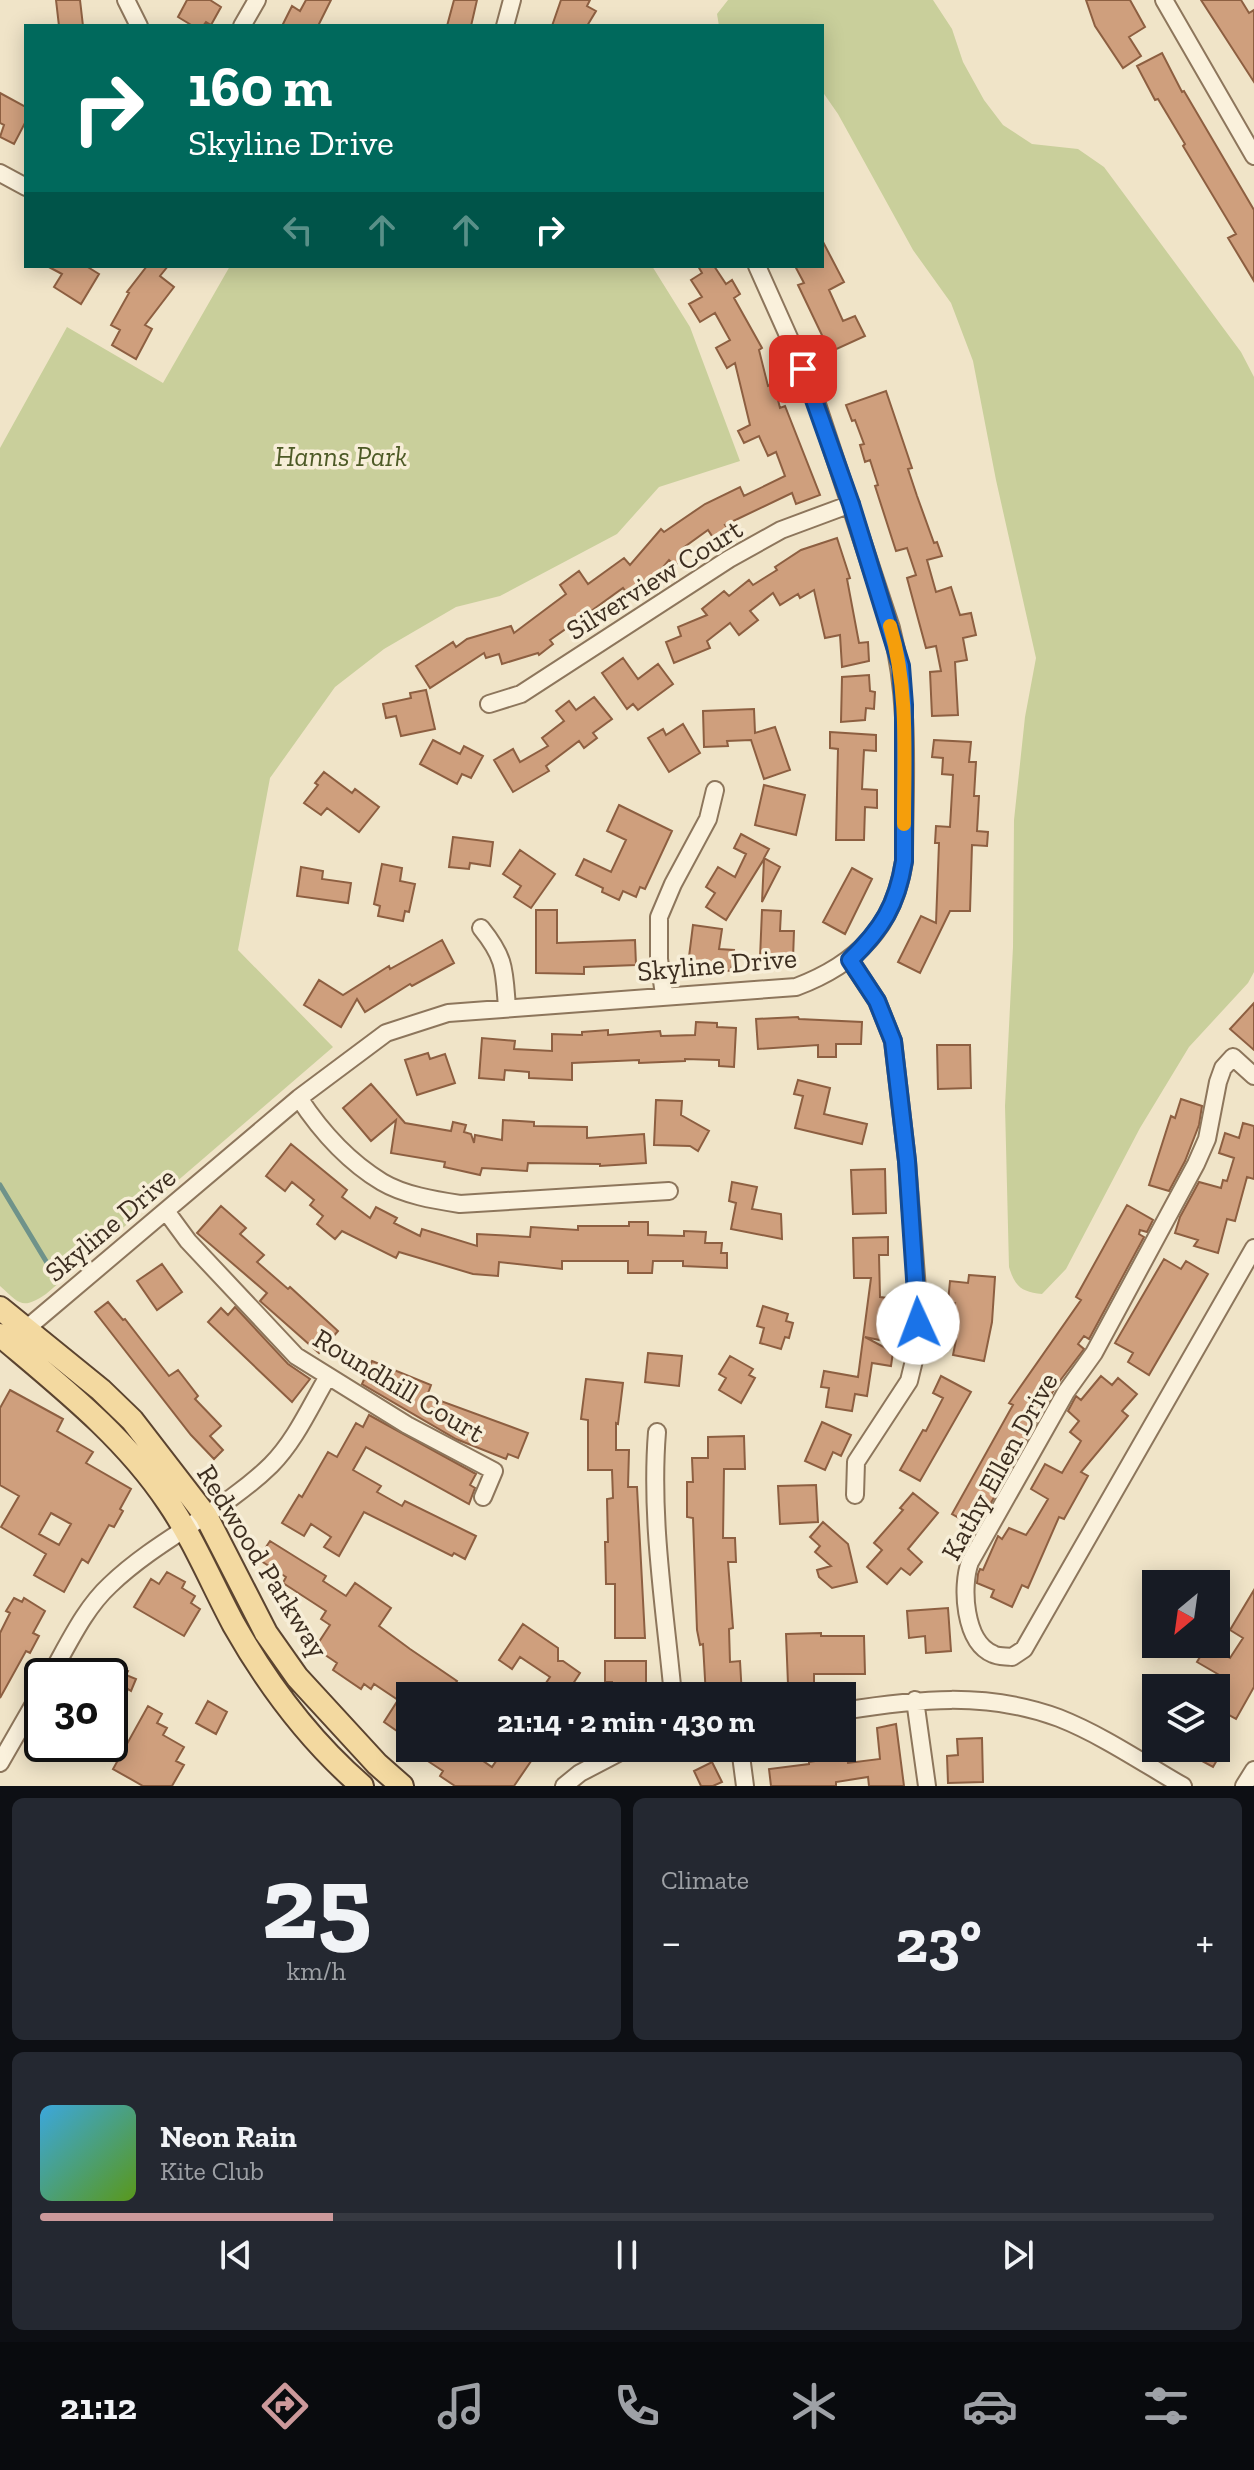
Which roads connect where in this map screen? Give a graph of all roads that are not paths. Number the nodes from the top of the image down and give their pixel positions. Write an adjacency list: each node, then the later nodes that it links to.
1 (126, 0): 5 (street)
2 (257, 0): 6 (street)
3 (512, 0): 7 (street)
4 (1164, 0): 8 (street)
5 (138, 24)
6 (243, 24)
7 (506, 24)
8 (1254, 156)
9 (0, 173): 10 (street)
10 (24, 186)
11 (758, 268): 12 (street, Skyline Drive)
12 (851, 504): 13 (street, Silverview Court); 16 (street, Skyline Drive)
13 (489, 704)
14 (715, 790): 17 (street)
15 (481, 928): 18 (street)
16 (850, 960): 17 (street, Skyline Drive); 28 (street)
17 (664, 995): 18 (street, Skyline Drive)
18 (507, 1008): 20 (street, Skyline Drive)
19 (1254, 1076): 23 (street, Kathy Ellen Drive)
20 (299, 1098): 21 (street); 22 (street, Skyline Drive)
21 (669, 1191)
22 (166, 1211): 25 (street, Skyline Drive); 26 (street, Roundhill Court)
23 (1254, 1248)
24 (0, 1308): 25 (main road, Redwood Parkway)
25 (12, 1336): 30 (main road, Redwood Parkway); 31 (main road, Redwood Parkway)
26 (327, 1378): 29 (street, Roundhill Court); 30 (street)
27 (657, 1432): 33 (street)
28 (855, 1495)
29 (483, 1497)
30 (206, 1516): 31 (street); 42 (main road, Redwood Parkway)
31 (184, 1528): 32 (street); 41 (main road, Redwood Parkway)
32 (60, 1658)
33 (672, 1682)
34 (915, 1700): 35 (street); 45 (street); 46 (street)
35 (856, 1709)
36 (24, 1721): 39 (street)
37 (601, 1762): 43 (street)
38 (742, 1762): 44 (street)
39 (0, 1763)
40 (1254, 1770): 47 (street)
41 (362, 1786)
42 (402, 1786)
43 (564, 1786)
44 (745, 1786)
45 (927, 1786)
46 (1183, 1786)
47 (1244, 1786)

